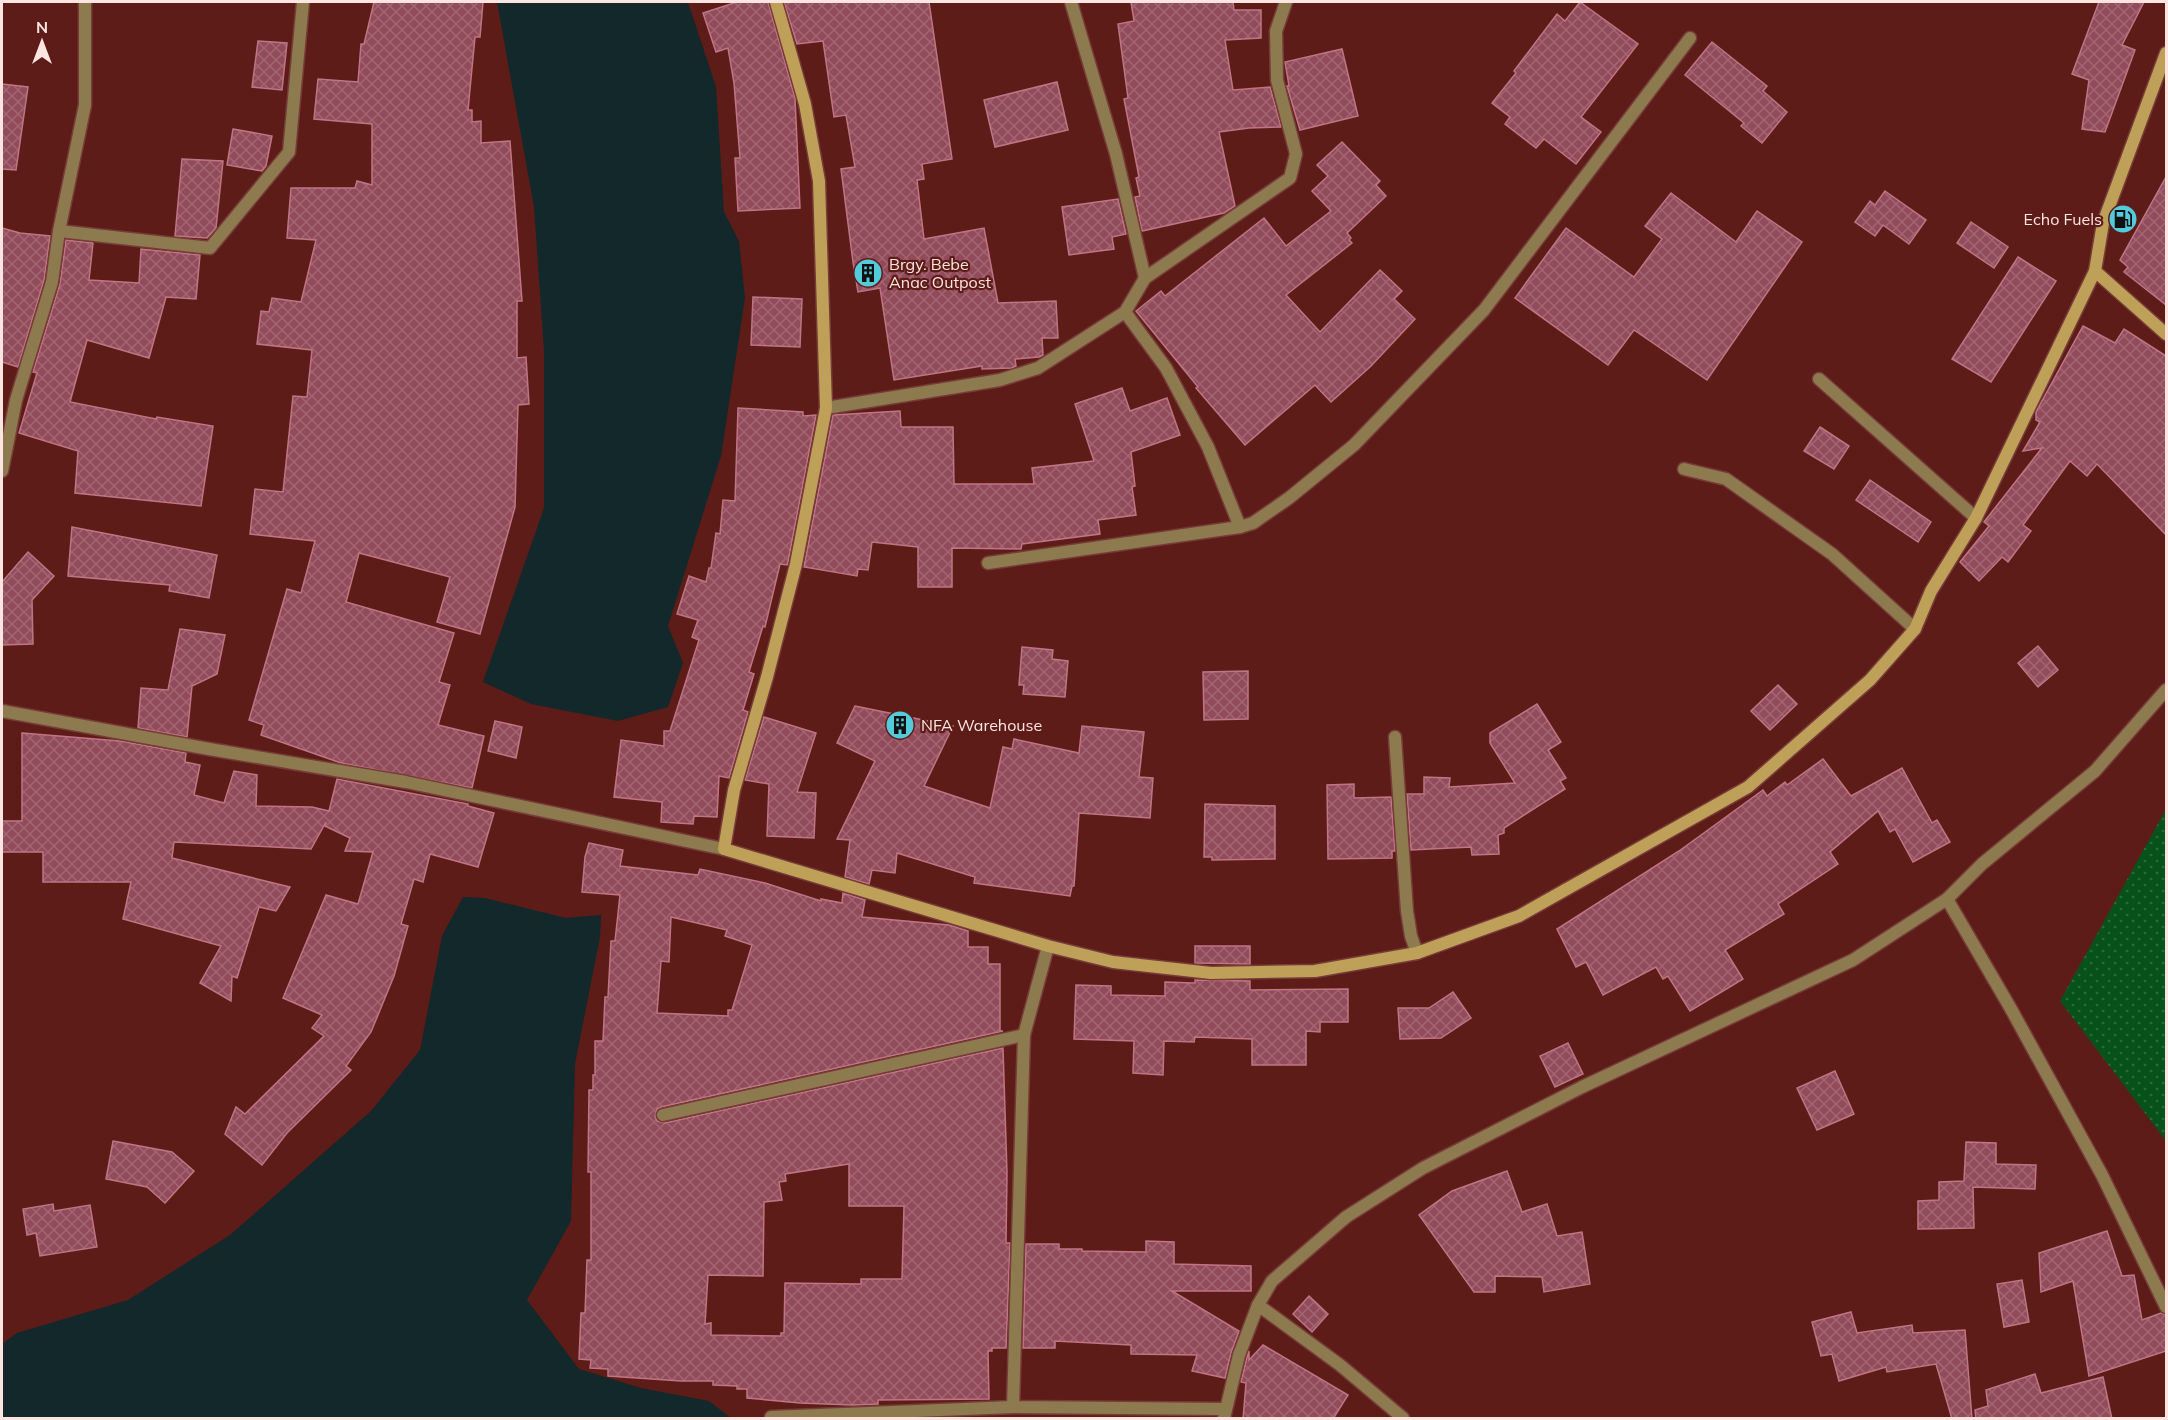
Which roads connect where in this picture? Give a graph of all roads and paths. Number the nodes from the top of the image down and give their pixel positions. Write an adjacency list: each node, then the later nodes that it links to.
1 (86, 2): 8 (street)
2 (303, 2): 8 (street)
3 (776, 2): 14 (main road)
4 (1071, 2): 10 (street)
5 (1286, 2): 10 (street)
6 (1690, 38): 18 (street)
7 (2166, 53): 9 (main road)
8 (59, 231): 16 (street)
9 (2095, 271): 12 (main road); 17 (main road)
10 (1145, 278): 11 (street)
11 (1125, 312): 14 (street); 18 (street)
12 (2166, 334)
13 (1819, 379): 17 (street)
14 (826, 408): 24 (main road)
15 (1684, 469): 20 (street)
16 (2, 471)
17 (1976, 518): 20 (main road)
18 (1240, 527): 19 (street)
19 (988, 563)
20 (1915, 629): 27 (main road)
21 (2166, 690): 25 (street)
22 (2, 711): 24 (street)
23 (1395, 737): 27 (street)
24 (724, 849): 26 (main road)
25 (1947, 899): 30 (street); 31 (street)
26 (1048, 946): 27 (main road); 28 (street)
27 (1417, 953)
28 (1024, 1035): 29 (street); 32 (street)
29 (663, 1115)
30 (1258, 1305): 33 (street); 35 (street)
31 (2166, 1307)
32 (1013, 1407): 33 (street); 34 (street)
33 (1225, 1414)
34 (771, 1417)
35 (1403, 1419)

